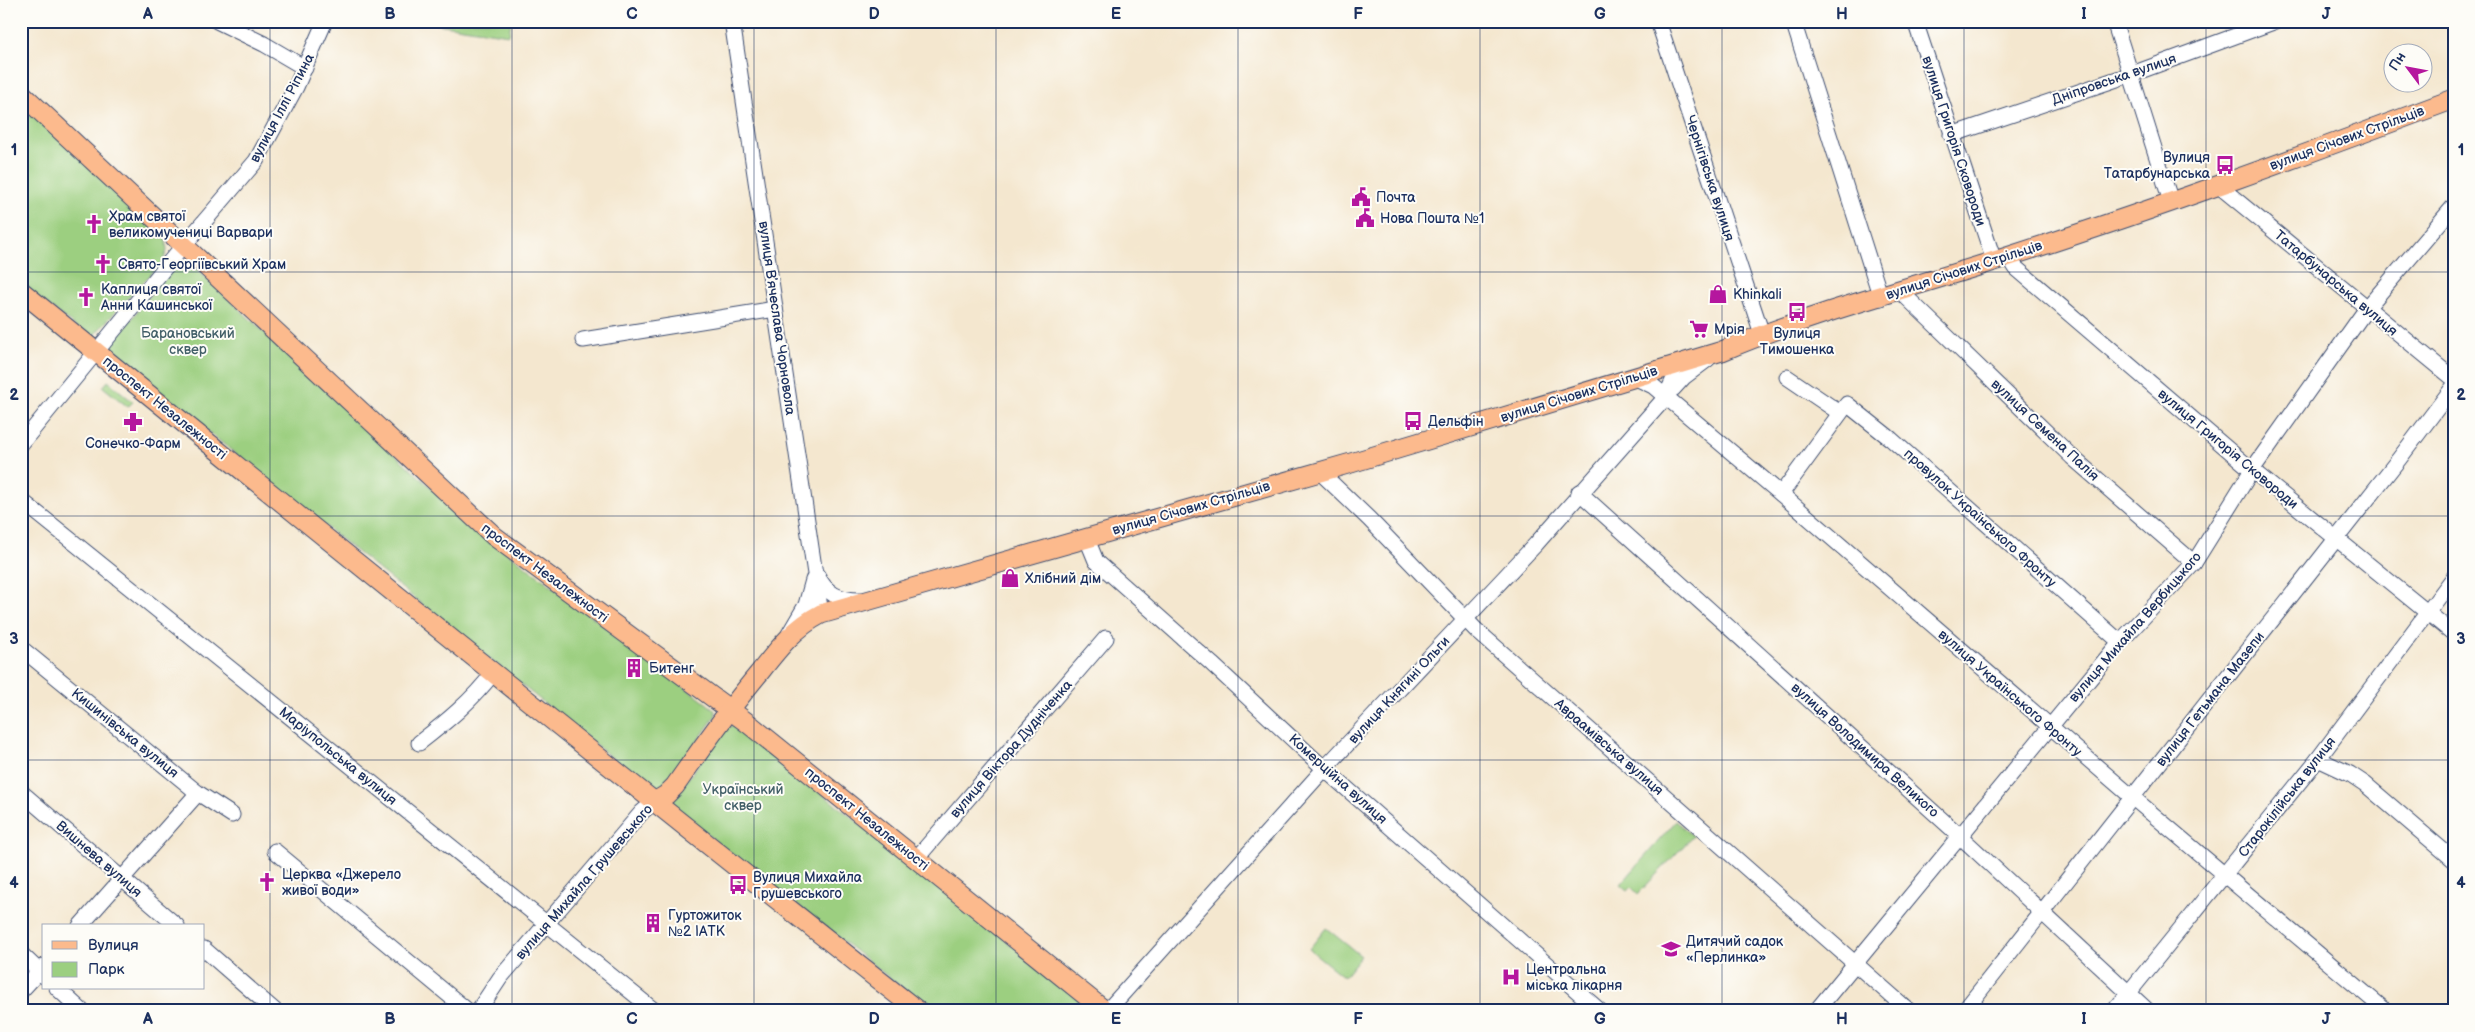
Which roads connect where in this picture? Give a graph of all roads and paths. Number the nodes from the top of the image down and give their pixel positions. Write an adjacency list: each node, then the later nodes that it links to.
1 (217, 21): 9 (street)
2 (326, 21): 9 (street, вулиця Іллі Ріпина)
3 (732, 21): 23 (street, вулиця Вʼячеслава Чорновола)
4 (1658, 21): 24 (street, Чернігівська вулиця)
5 (1793, 21): 21 (street)
6 (1915, 21): 13 (street, вулиця Григорія Сковороди)
7 (2114, 21): 10 (street)
8 (2276, 21): 10 (street, Дніпровська вулиця)
9 (305, 68): 17 (street, вулиця Іллі Ріпина)
10 (2132, 74): 13 (street, Дніпровська вулиця); 15 (street)
11 (21, 93): 17 (main road, проспект Незалежності)
12 (2454, 99): 14 (main road, вулиця Січових Стрільців)
13 (1951, 135): 18 (street, вулиця Григорія Сковороди)
14 (2219, 186): 15 (main road, вулиця Січових Стрільців); 22 (street, Татарбунарська вулиця)
15 (2171, 202): 18 (main road, вулиця Січових Стрільців)
16 (2454, 206): 22 (street, вулиця Михайла Вербицького)
17 (184, 246): 27 (street, вулиця Іллі Ріпина); 56 (main road, проспект Незалежності)
18 (2002, 259): 20 (main road, вулиця Січових Стрільців); 36 (street, вулиця Григорія Сковороди)
19 (21, 291): 27 (main road, проспект Незалежності)
20 (1900, 291): 21 (main road, вулиця Січових Стрільців); 43 (street, вулиця Семена Палія)
21 (1881, 298): 24 (main road, вулиця Січових Стрільців)
22 (2367, 308): 31 (street, Татарбунарська вулиця); 36 (street, вулиця Михайла Вербицького)
23 (775, 309): 25 (street); 44 (street, вулиця Вʼячеслава Чорновола)
24 (1762, 334): 26 (main road, вулиця Січових Стрільців)
25 (583, 340)
26 (1722, 351): 28 (main road, вулиця Січових Стрільців); 33 (street)
27 (97, 353): 35 (street, вулиця Іллі Ріпина); 55 (main road, проспект Незалежності)
28 (1681, 363): 29 (main road, вулиця Січових Стрільців); 33 (street, вулиця Княгині Ольги)
29 (1634, 377): 33 (street, вулиця Українського Фронту); 37 (main road, вулиця Січових Стрільців)
30 (1787, 377): 34 (street)
31 (2454, 379)
32 (2454, 386): 42 (street, вулиця Гетьмана Мазепи)
33 (1665, 398): 38 (street, вулиця Княгині Ольги); 39 (street, вулиця Українського Фронту)
34 (1840, 413): 39 (street); 52 (street, провулок Українського Фронту)
35 (21, 444)
36 (2252, 470): 42 (street, вулиця Григорія Сковороди); 43 (street, вулиця Михайла Вербицького)
37 (1320, 472): 41 (main road, вулиця Січових Стрільців); 49 (street, Авраамівська вулиця)
38 (1579, 492): 49 (street, вулиця Княгині Ольги); 66 (street, вулиця Володимира Великого)
39 (1781, 494): 57 (street, вулиця Українського Фронту)
40 (21, 500): 75 (street, Маріупольська вулиця)
41 (1087, 539): 46 (main road, вулиця Січових Стрільців); 60 (street, Комерційна вулиця)
42 (2335, 539): 47 (street, вулиця Григорія Сковороди); 63 (street, вулиця Гетьмана Мазепи)
43 (2194, 563): 52 (street, вулиця Михайла Вербицького)
44 (814, 569): 46 (street); 48 (street, вулиця Вʼячеслава Чорновола); 53 (street)
45 (2454, 577): 47 (street, Старокілійська вулиця)
46 (869, 600): 48 (main road, вулиця Січових Стрільців)
47 (2427, 612): 50 (street, вулиця Григорія Сковороди); 59 (street, Старокілійська вулиця)
48 (821, 614): 53 (main road, вулиця Січових Стрільців)
49 (1466, 620): 60 (street, вулиця Княгині Ольги); 78 (street, Авраамівська вулиця)
50 (2454, 634)
51 (1106, 638): 68 (street, вулиця Віктора Дудніченка)
52 (2120, 642): 57 (street, вулиця Михайла Вербицького)
53 (783, 644): 56 (main road, вулиця Січових Стрільців)
54 (21, 648): 62 (street, Кишинівська вулиця)
55 (493, 673): 58 (street); 64 (main road, проспект Незалежності)
56 (729, 710): 64 (main road, вулиця Михайла Грушевського); 68 (main road, проспект Незалежності)
57 (2050, 727): 63 (street, вулиця Українського Фронту); 66 (street, вулиця Михайла Вербицького)
58 (419, 743)
59 (2318, 759): 69 (street); 70 (street, Старокілійська вулиця)
60 (1325, 768): 89 (street, вулиця Княгині Ольги); 90 (street, Комерційна вулиця)
61 (21, 792): 71 (street, Вишнева вулиця)
62 (198, 793): 65 (street, Кишинівська вулиця); 71 (street)
63 (2132, 797): 70 (street, вулиця Українського Фронту); 72 (street, вулиця Гетьмана Мазепи)
64 (654, 802): 75 (street, вулиця Михайла Грушевського); 83 (main road, проспект Незалежності)
65 (232, 815)
66 (1961, 836): 72 (street, вулиця Володимира Великого); 78 (street, вулиця Михайла Вербицького)
67 (275, 851): 86 (street)
68 (916, 859): 89 (main road, проспект Незалежності)
69 (2454, 860)
70 (2225, 874): 82 (street, Старокілійська вулиця); 96 (street, вулиця Українського Фронту)
71 (122, 878): 73 (street); 74 (street, Вишнева вулиця)
72 (2044, 913): 82 (street, вулиця Володимира Великого); 93 (street, вулиця Гетьмана Мазепи)
73 (82, 924)
74 (175, 924)
75 (546, 924): 87 (street, вулиця Михайла Грушевського); 88 (street, Маріупольська вулиця)
76 (205, 950): 85 (street)
77 (21, 954): 79 (street)
78 (1855, 962): 91 (street, вулиця Михайла Вербицького); 92 (street, Авраамівська вулиця)
79 (42, 971): 81 (street)
80 (59, 990): 84 (street)
81 (21, 991)
82 (2128, 992): 94 (street, Старокілійська вулиця); 95 (street, вулиця Володимира Великого)
83 (915, 1010)
84 (82, 1011)
85 (276, 1011)
86 (468, 1011)
87 (478, 1011)
88 (655, 1011)
89 (1106, 1011)
90 (1600, 1011)
91 (1816, 1011)
92 (1908, 1011)
93 (1964, 1011)
94 (2114, 1011)
95 (2148, 1011)
96 (2386, 1011)

